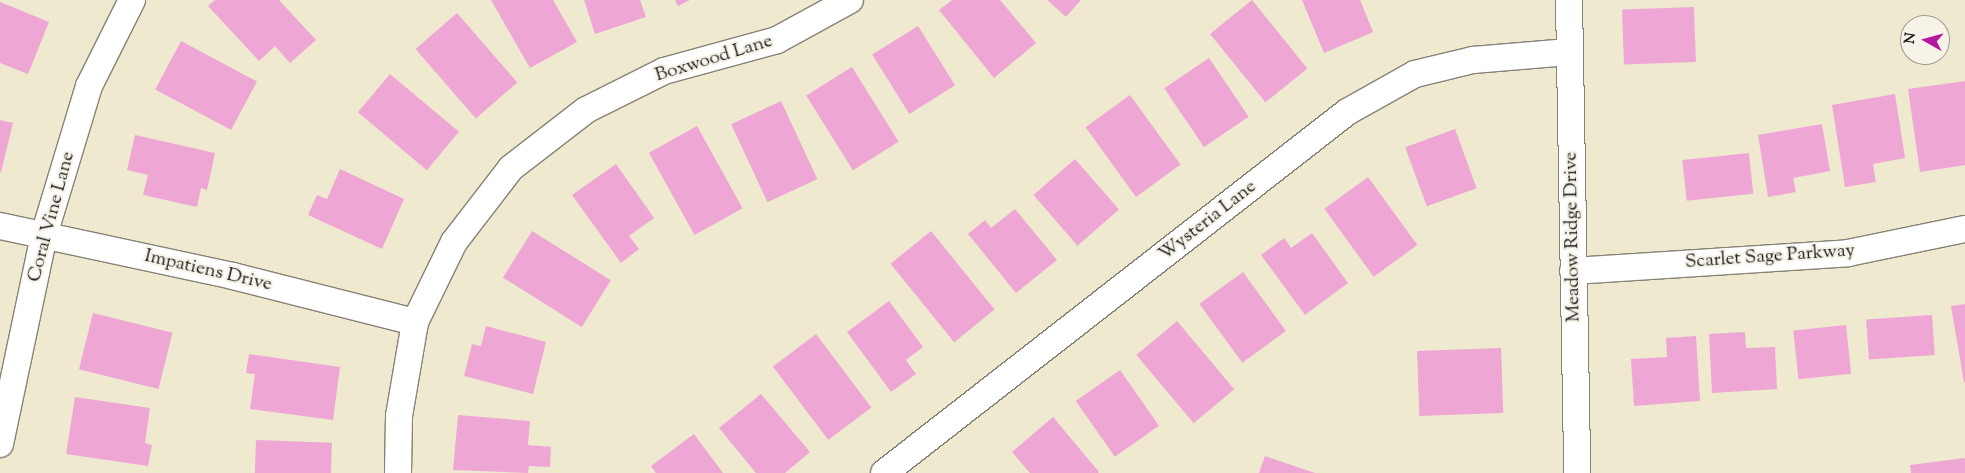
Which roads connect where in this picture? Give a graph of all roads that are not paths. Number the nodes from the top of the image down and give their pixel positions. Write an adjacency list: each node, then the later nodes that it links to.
1 (132, 0): 7 (street, Coral Vine Lane)
2 (850, 0): 9 (street, Boxwood Lane)
3 (1568, 0): 4 (street, Meadow Ridge Drive)
4 (1569, 52): 8 (street, Meadow Ridge Drive); 12 (street, Wysteria Lane)
5 (0, 226): 7 (street, Impatiens Drive)
6 (1965, 229): 8 (street, Scarlet Sage Parkway)
7 (44, 235): 9 (street, Impatiens Drive); 10 (street, Coral Vine Lane)
8 (1573, 271): 13 (street, Meadow Ridge Drive)
9 (415, 322): 11 (street, Boxwood Lane)
10 (0, 444)
11 (398, 473)
12 (884, 473)
13 (1577, 473)

